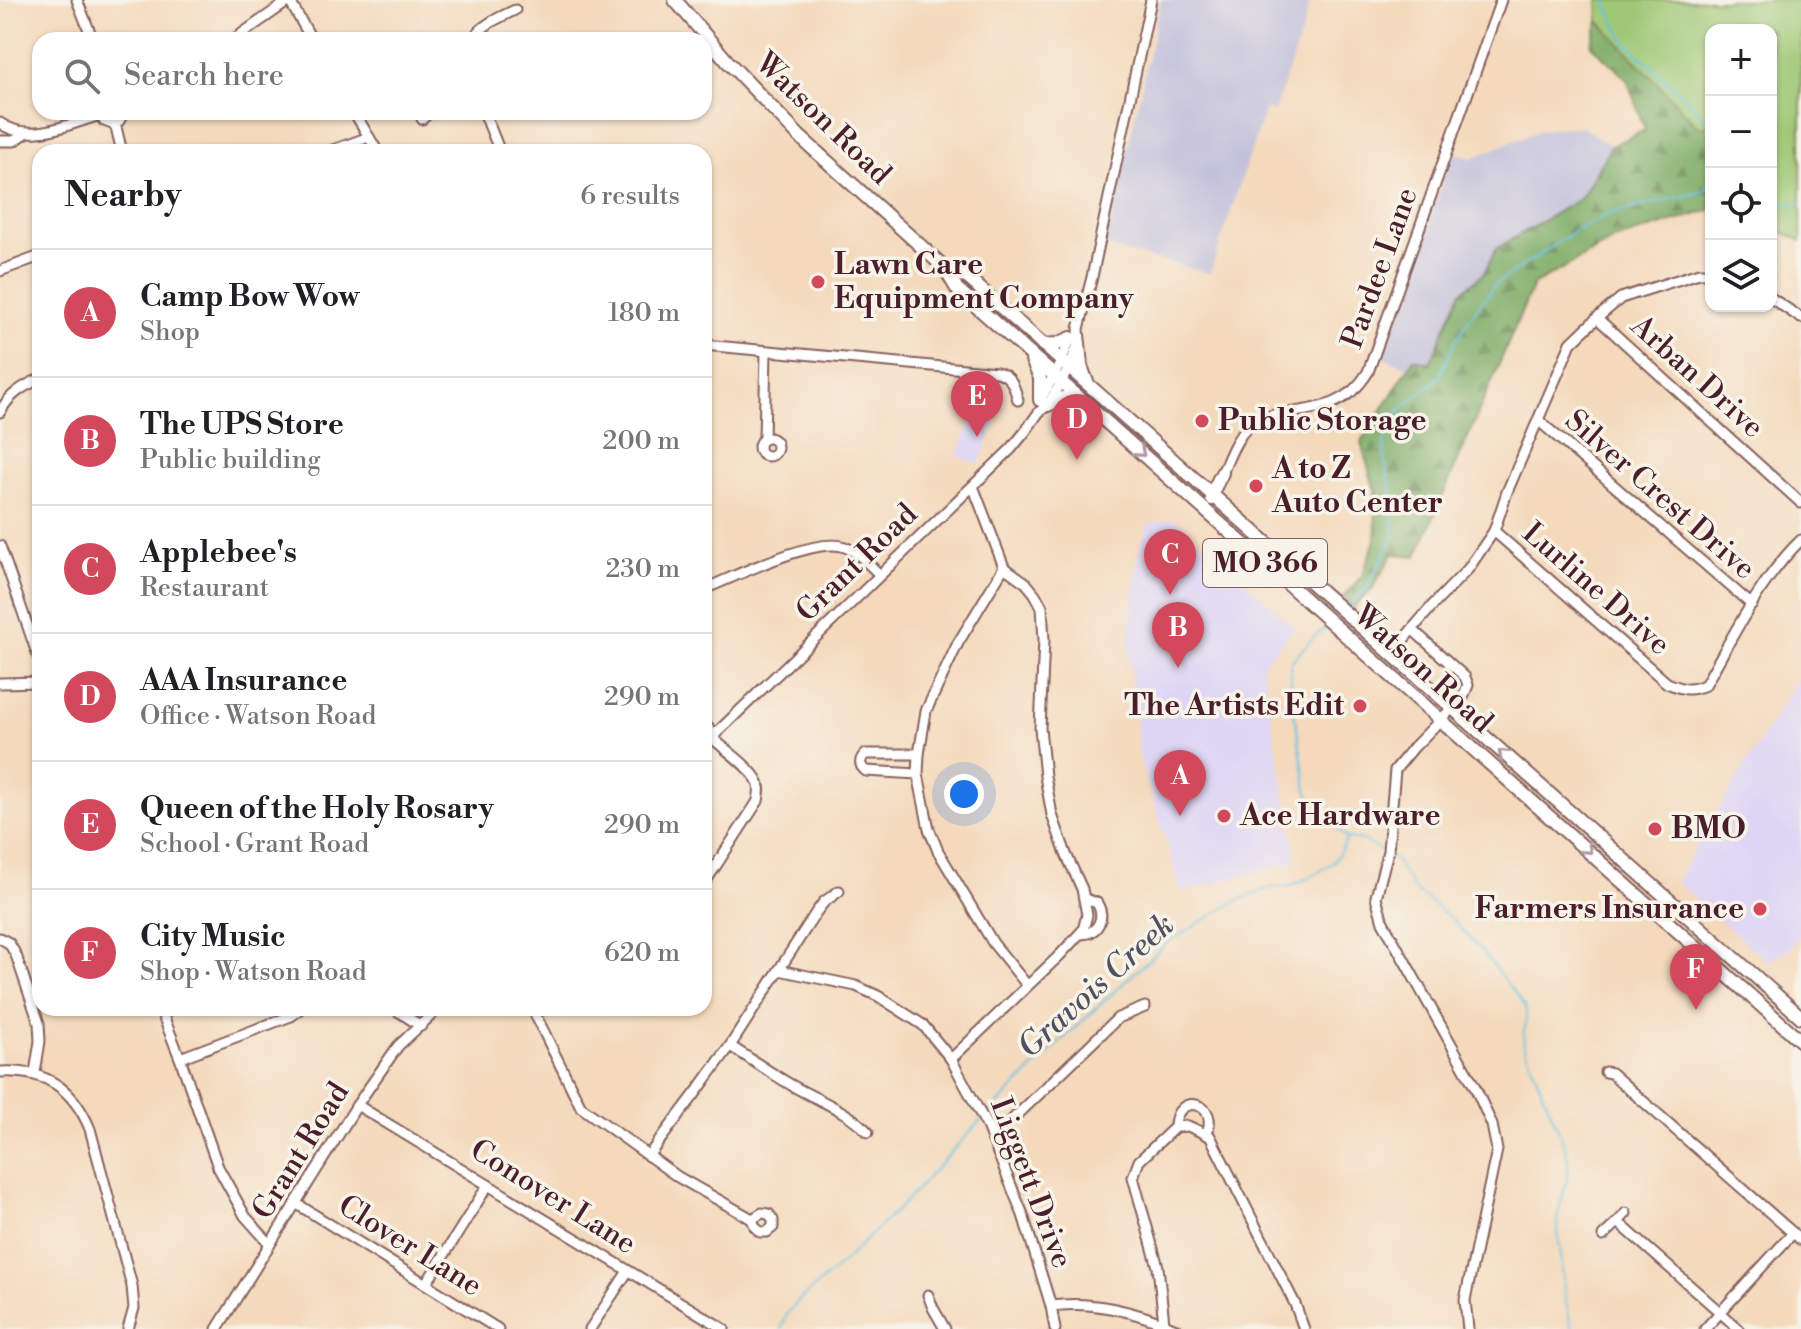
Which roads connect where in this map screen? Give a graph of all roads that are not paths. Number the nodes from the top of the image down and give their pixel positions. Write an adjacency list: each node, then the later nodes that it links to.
1 (77, 0): 7 (street)
2 (290, 0): 8 (street); 9 (street)
3 (675, 0): 11 (main road, Watson Road / MO 366)
4 (1151, 0): 34 (street, Grant Road)
5 (1501, 0): 49 (street, Pardee Lane)
6 (515, 10): 10 (street)
7 (90, 32)
8 (244, 32)
9 (308, 32)
10 (478, 32)
11 (702, 32)
12 (712, 43): 28 (main road, Watson Road / MO 366)
13 (80, 120): 20 (street)
14 (103, 120): 19 (street)
15 (119, 120): 19 (street)
16 (359, 120): 21 (street)
17 (487, 120): 26 (street)
18 (0, 123): 20 (street)
19 (115, 123): 23 (street)
20 (26, 133): 22 (street)
21 (369, 137): 24 (street); 25 (street)
22 (0, 141)
23 (120, 144)
24 (349, 144)
25 (373, 144)
26 (497, 144)
27 (32, 259): 29 (street)
28 (944, 267): 35 (main road, Watson Road / MO 366); 38 (main road, Watson Road / MO 366)
29 (0, 271)
30 (1705, 273): 32 (street)
31 (1777, 302): 33 (street)
32 (1597, 318): 47 (street); 52 (street, Arban Drive)
33 (1801, 318)
34 (1076, 337): 35 (main road); 39 (street, Grant Road); 42 (main road)
35 (1043, 345): 39 (main road, Watson Road / MO 366)
36 (712, 346): 37 (street)
37 (766, 352): 44 (street); 48 (street)
38 (1029, 353): 40 (main road, Watson Road / MO 366); 45 (main road)
39 (1065, 365): 40 (street, Grant Road); 42 (main road, Watson Road / MO 366)
40 (1057, 379): 43 (main road, Watson Road / MO 366); 45 (street, Grant Road)
41 (32, 383): 46 (street)
42 (1088, 385): 50 (main road, Watson Road / MO 366)
43 (1078, 397): 45 (main road); 53 (main road, Watson Road / MO 366, one-way to 53)
44 (1018, 400)
45 (1042, 406): 51 (street, Grant Road)
46 (0, 412)
47 (1538, 420): 54 (street); 60 (street, Silver Crest Drive)
48 (764, 439)
49 (1222, 473): 50 (main road); 53 (main road)
50 (1199, 484): 53 (main road, Watson Road / MO 366)
51 (973, 486): 57 (street); 58 (street, Grant Road)
52 (1801, 503)
53 (1215, 507): 63 (main road, Watson Road / MO 366); 67 (main road, Watson Road / MO 366)
54 (1494, 531): 60 (street, Lurline Drive); 61 (street)
55 (1801, 540): 60 (street)
56 (0, 546): 62 (street)
57 (1004, 567): 70 (street); 76 (street)
58 (879, 574): 59 (street); 68 (street, Grant Road)
59 (712, 586)
60 (1752, 605)
61 (1413, 630): 63 (street); 66 (street)
62 (32, 639)
63 (1391, 654): 66 (main road, Watson Road / MO 366)
64 (32, 682): 65 (street)
65 (0, 683)
66 (1452, 709): 67 (street); 85 (main road, Watson Road / MO 366, one-way to 66)
67 (1441, 719): 87 (main road, Watson Road / MO 366, one-way to 87); 123 (street)
68 (712, 737)
69 (712, 741): 72 (street)
70 (919, 754): 71 (street); 71 (street)
71 (918, 774): 76 (street)
72 (712, 872)
73 (839, 891): 75 (street)
74 (0, 938): 77 (street)
75 (779, 970): 88 (street); 90 (street, Liggett Drive)
76 (1027, 985): 90 (street)
77 (32, 1002)
78 (1145, 1007): 96 (street)
79 (37, 1016): 93 (street)
80 (163, 1016): 89 (street)
81 (291, 1016): 89 (street)
82 (405, 1016): 86 (street)
83 (431, 1016): 86 (street, Grant Road)
84 (536, 1016): 99 (street)
85 (1801, 1017)
86 (421, 1026): 94 (street, Grant Road)
87 (1801, 1041)
88 (730, 1046): 97 (street); 99 (street)
89 (180, 1058): 107 (street)
90 (951, 1059): 96 (street, Liggett Drive)
91 (0, 1072): 93 (street)
92 (1605, 1072): 106 (street)
93 (35, 1073): 114 (street)
94 (357, 1105): 100 (street, Conover Lane); 101 (street, Grant Road)
95 (1175, 1127): 98 (street); 98 (street); 113 (street)
96 (989, 1131): 111 (street, Liggett Drive)
97 (868, 1132)
98 (1206, 1135): 122 (street)
99 (648, 1156): 103 (street)
100 (488, 1185): 108 (street, Conover Lane); 109 (street)
101 (297, 1204): 107 (street, Grant Road); 109 (street, Clover Lane)
102 (1626, 1213): 104 (street)
103 (752, 1219)
104 (1618, 1222): 105 (street); 112 (street)
105 (1603, 1236)
106 (1797, 1237): 112 (street)
107 (270, 1244): 115 (street, Grant Road)
108 (628, 1271): 117 (street); 118 (street, Conover Lane)
109 (426, 1284): 116 (street, Clover Lane)
110 (928, 1295): 119 (street)
111 (1051, 1306): 113 (street); 120 (street, Liggett Drive)
112 (1721, 1313): 124 (street); 125 (street)
113 (1164, 1323): 121 (street)
114 (128, 1329)
115 (217, 1329)
116 (498, 1329)
117 (590, 1329)
118 (724, 1329)
119 (945, 1329)
120 (1055, 1329)
121 (1176, 1329)
122 (1304, 1329)
123 (1468, 1329)
124 (1705, 1329)
125 (1739, 1329)

